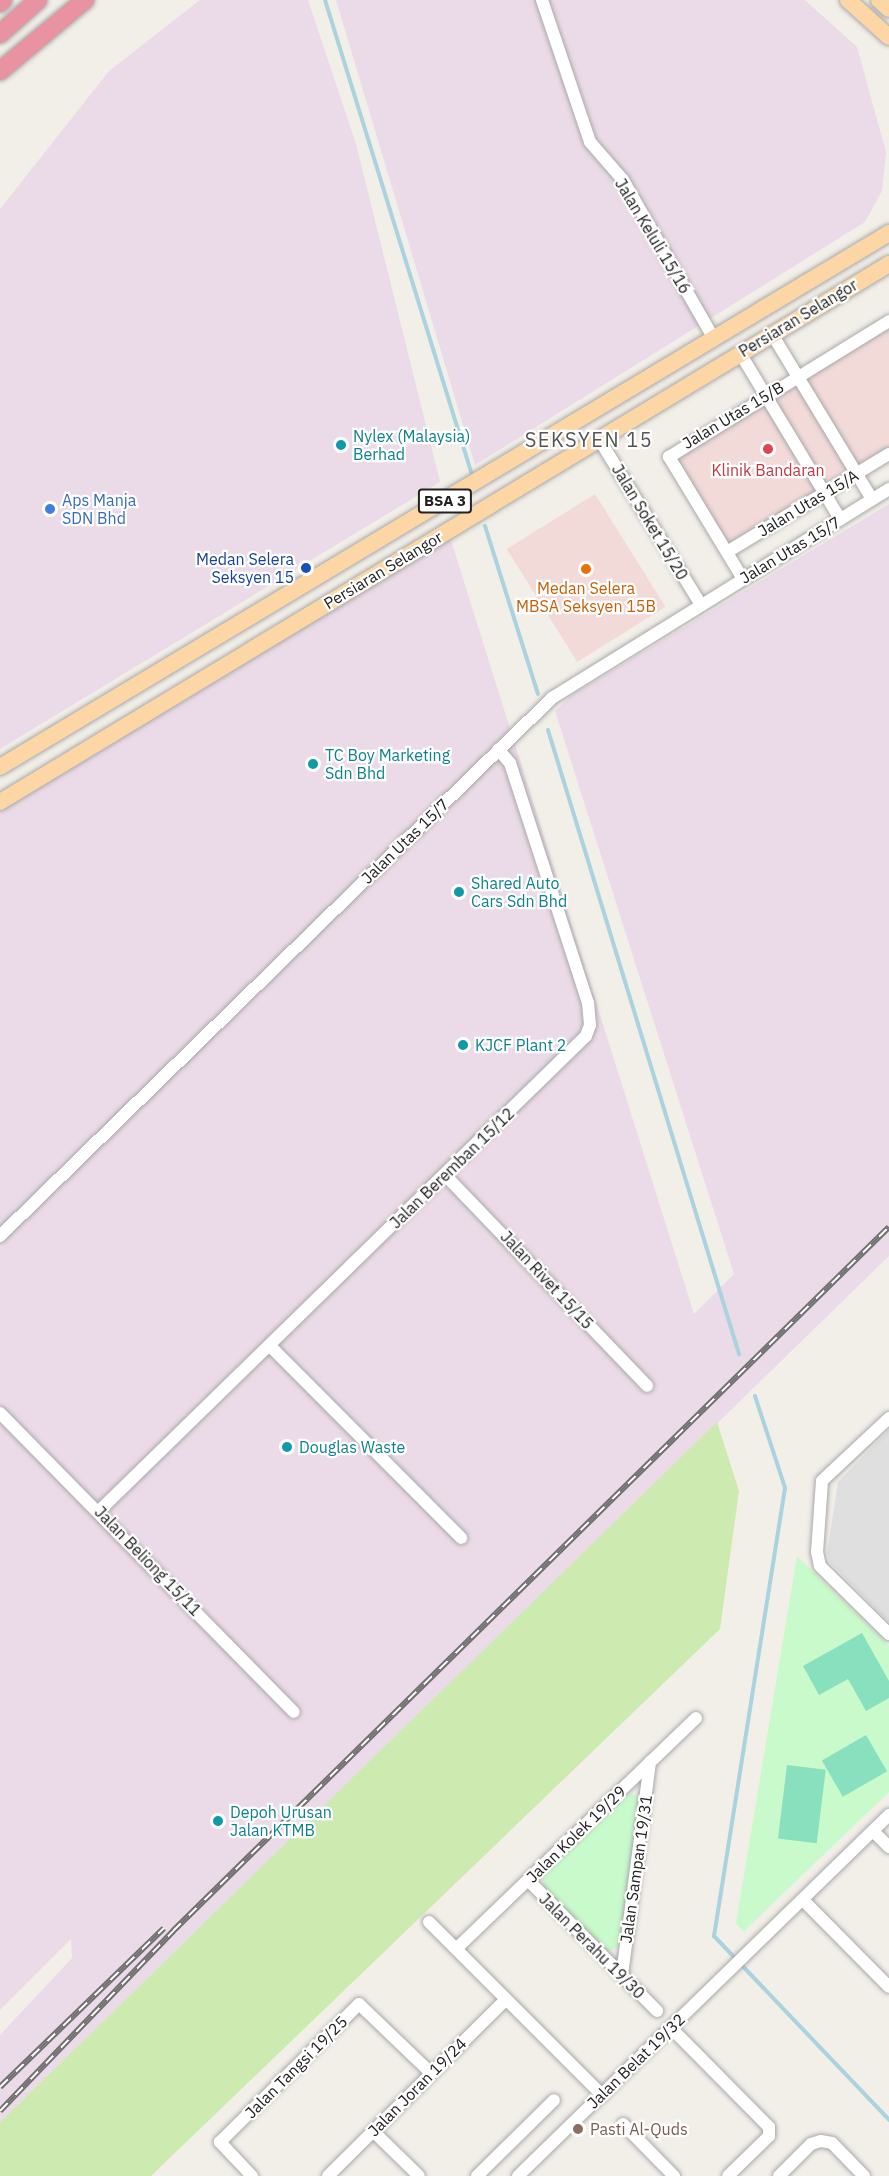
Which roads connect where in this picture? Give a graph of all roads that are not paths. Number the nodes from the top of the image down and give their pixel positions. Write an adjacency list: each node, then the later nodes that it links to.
1 (38, 0): 7 (highway)
2 (85, 0): 9 (highway)
3 (542, 0): 14 (street, Jalan Keluli 15/16)
4 (848, 0): 8 (main road)
5 (879, 0): 6 (main road)
6 (889, 9)
7 (0, 34)
8 (889, 37)
9 (0, 71)
10 (889, 233): 14 (main road, Persiaran Selangor / BSA 3)
11 (883, 267): 13 (main road, Persiaran Selangor / BSA 3)
12 (889, 321): 16 (street, Jalan Utas 15/B)
13 (772, 334): 15 (main road, Persiaran Selangor / BSA 3); 16 (street)
14 (714, 339): 29 (main road, Persiaran Selangor / BSA 3)
15 (740, 353): 17 (street); 18 (main road, Persiaran Selangor / BSA 3)
16 (798, 376): 17 (street, Jalan Utas 15/B); 20 (street)
17 (766, 395): 22 (street); 25 (street, Jalan Utas 15/B)
18 (599, 439): 27 (street, Jalan Soket 15/20); 30 (main road, Persiaran Selangor / BSA 3)
19 (889, 454): 20 (street, Jalan Utas 15/A)
20 (857, 474): 22 (street, Jalan Utas 15/A); 23 (street)
21 (889, 489): 23 (street, Jalan Utas 15/7)
22 (825, 493): 24 (street); 25 (street, Jalan Utas 15/A)
23 (872, 499): 24 (street, Jalan Utas 15/7)
24 (840, 519): 26 (street, Jalan Utas 15/7)
25 (727, 552): 26 (street, Jalan Utas 15/B)
26 (743, 579): 27 (street, Jalan Utas 15/7)
27 (701, 605): 28 (street, Jalan Utas 15/7)
28 (498, 749): 31 (street, Jalan Beremban 15/12); 32 (street, Jalan Utas 15/7)
29 (0, 767)
30 (0, 802)
31 (445, 1175): 33 (street, Jalan Beremban 15/12); 34 (street, Jalan Rivet 15/15)
32 (0, 1236)
33 (270, 1346): 37 (street, Jalan Beremban 15/12); 38 (street)
34 (647, 1386)
35 (0, 1413): 37 (street, Jalan Beliong 15/11)
36 (889, 1418): 39 (street)
37 (99, 1511): 40 (street, Jalan Beliong 15/11)
38 (460, 1538)
39 (889, 1634)
40 (294, 1712)
41 (696, 1718): 42 (street, Jalan Kolek 19/29)
42 (650, 1762): 46 (street, Jalan Kolek 19/29); 50 (street, Jalan Sampan 19/31)
43 (889, 1815): 44 (street, Jalan Belat 19/32)
44 (873, 1831): 45 (street); 47 (street, Jalan Belat 19/32)
45 (889, 1847)
46 (528, 1880): 49 (street, Jalan Kolek 19/29); 50 (street, Jalan Perahu 19/30)
47 (803, 1900): 51 (street); 54 (street, Jalan Belat 19/32)
48 (429, 1922): 49 (street)
49 (456, 1949): 52 (street)
50 (621, 1976): 53 (street, Jalan Perahu 19/30)
51 (889, 1987)
52 (506, 1999): 55 (street, Jalan Joran 19/24); 56 (street)
53 (657, 2011)
54 (671, 2028): 56 (street, Jalan Belat 19/32); 66 (street)
55 (431, 2073): 59 (street, Jalan Joran 19/24); 61 (street, Jalan Tangsi 19/25)
56 (602, 2095): 60 (street, Jalan Belat 19/32)
57 (554, 2100): 64 (street)
58 (623, 2124): 65 (street)
59 (373, 2131): 62 (street, Jalan Joran 19/24); 63 (street)
60 (524, 2174)
61 (252, 2176)
62 (328, 2176)
63 (419, 2176)
64 (477, 2176)
65 (674, 2176)
66 (728, 2176)
67 (779, 2176): 68 (street)
68 (864, 2176)

